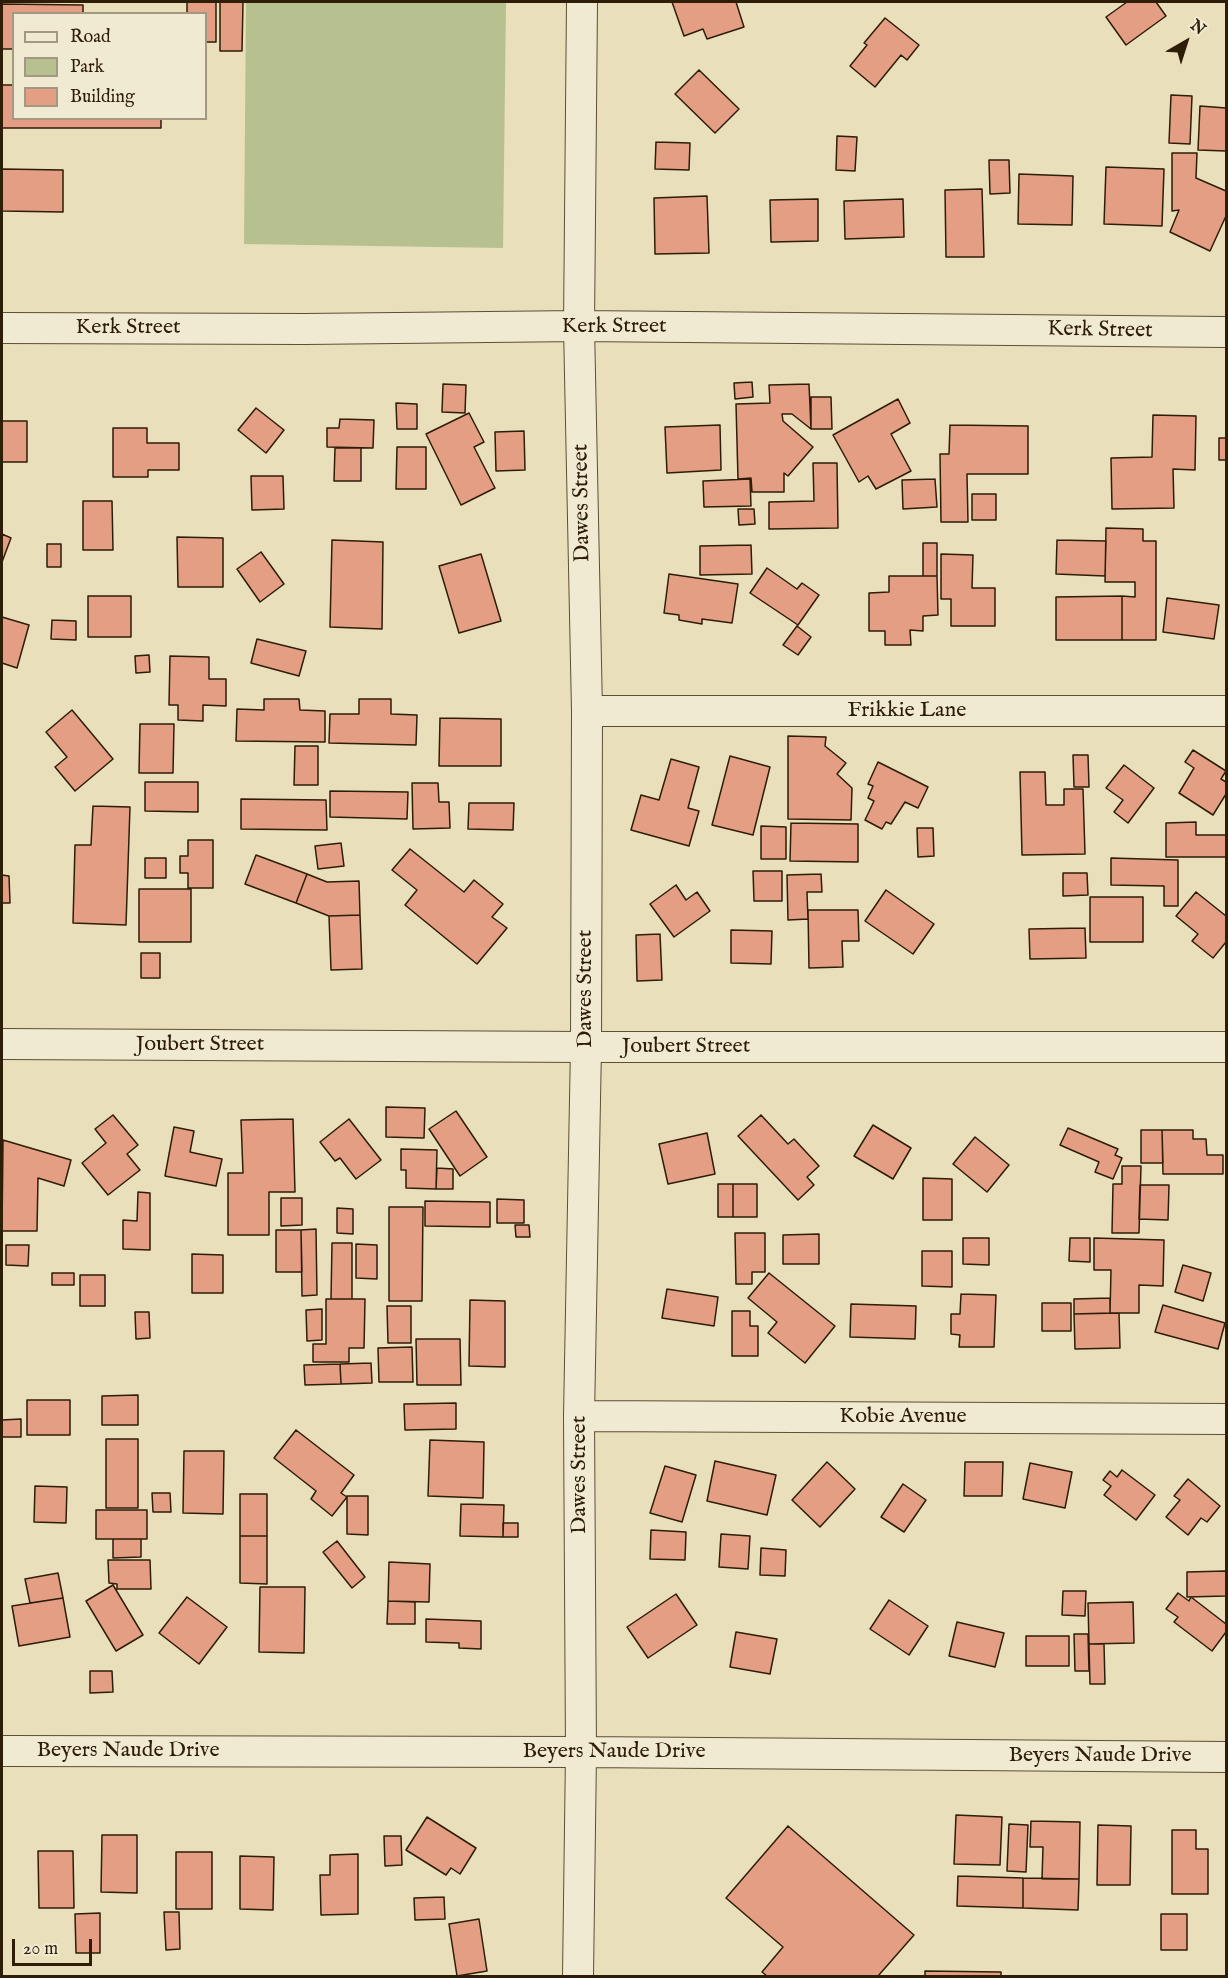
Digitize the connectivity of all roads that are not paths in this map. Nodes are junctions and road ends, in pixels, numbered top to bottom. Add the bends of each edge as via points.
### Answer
1 (582, 2) edge
2 (579, 326) junction
3 (2, 328) edge
4 (1227, 332) edge
5 (587, 711) junction
6 (1227, 711) edge
7 (2, 1044) edge
8 (586, 1047) junction
9 (1227, 1047) edge
10 (579, 1416) junction
11 (1227, 1419) edge
12 (2, 1751) edge
13 (581, 1752) junction
14 (1227, 1757) edge
15 (578, 1977) edge

1 - 2 street, Dawes Street
2 - 3 street, Kerk Street
2 - 4 street, Kerk Street
2 - 5 street, Dawes Street
5 - 6 street, Frikkie Lane
5 - 8 street, Dawes Street
7 - 8 street, Joubert Street
8 - 9 street, Joubert Street
8 - 10 street, Dawes Street
10 - 11 street, Kobie Avenue
10 - 13 street, Dawes Street
12 - 13 street, Beyers Naude Drive
13 - 14 street, Beyers Naude Drive
13 - 15 street, Dawes Street

